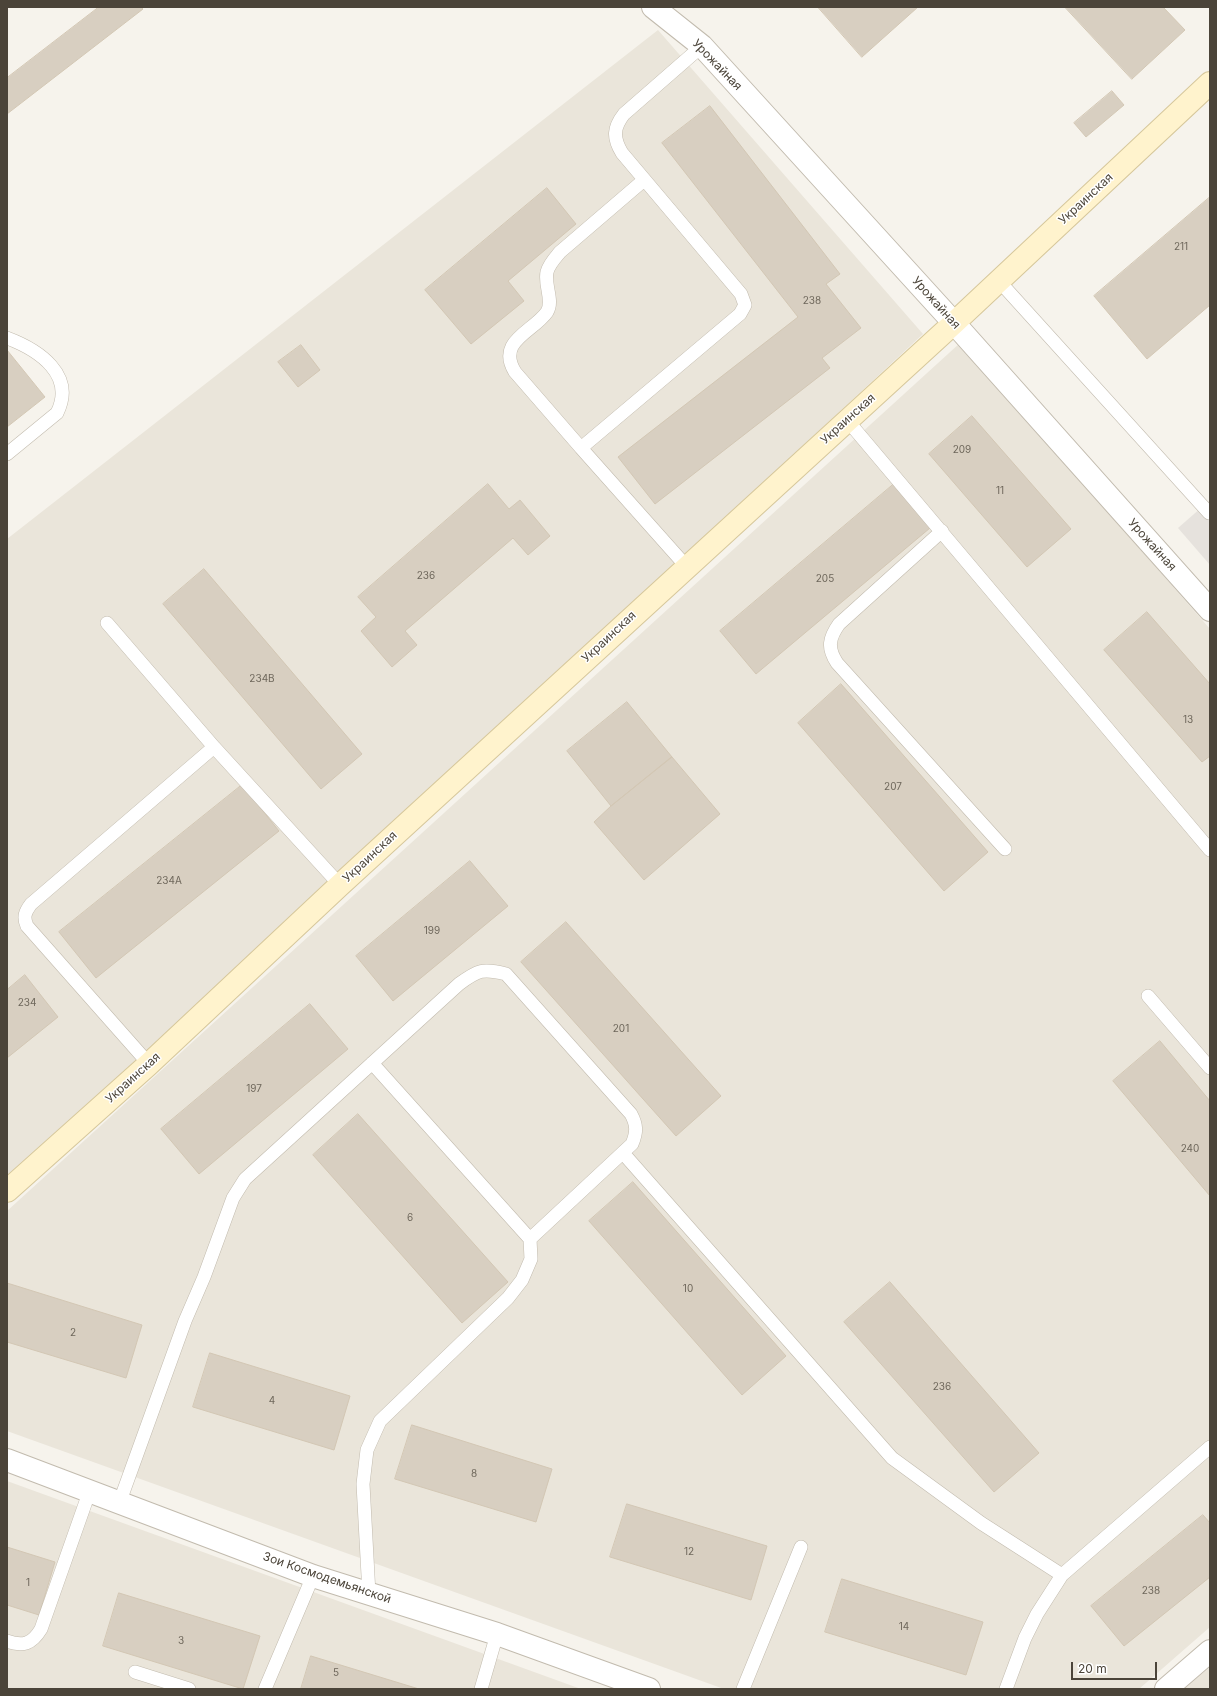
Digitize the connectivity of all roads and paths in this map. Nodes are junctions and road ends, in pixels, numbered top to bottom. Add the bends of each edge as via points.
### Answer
1 (653, 7) edge
2 (702, 46) junction
3 (1210, 83) edge
4 (644, 180) junction
5 (999, 281) junction
6 (954, 323) junction
7 (7, 338) edge
8 (847, 420) junction
9 (581, 448) junction
10 (7, 454) edge
11 (1209, 513) dead end
12 (942, 531) junction
13 (686, 566) junction
14 (1210, 610) edge
15 (107, 622) dead end
16 (214, 747) junction
17 (1005, 849) dead end
18 (1210, 850) edge
19 (340, 885) junction
20 (1148, 996) dead end
21 (372, 1063) junction
22 (148, 1064) junction
23 (1210, 1068) edge
24 (623, 1153) junction
25 (7, 1191) edge
26 (530, 1239) junction
27 (1210, 1447) edge
28 (7, 1460) edge
29 (90, 1490) junction
30 (120, 1501) junction
31 (802, 1547) dead end
32 (1062, 1575) junction
33 (313, 1576) junction
34 (369, 1594) junction
35 (497, 1634) junction
36 (7, 1641) edge
37 (1210, 1651) edge
38 (135, 1672) dead end
39 (189, 1689) edge
40 (265, 1689) edge
41 (481, 1689) edge
42 (649, 1689) edge
43 (743, 1689) edge
44 (1006, 1689) edge
45 (1166, 1689) edge

1 - 2 street, Урожайная
2 - 4 lane via 618,122 614,133 616,143
2 - 6 street, Урожайная
3 - 5 street, Украинская
4 - 9 lane via 560,252 547,274 547,311 516,340 511,351 510,361 515,372
4 - 9 lane via 741,294 746,305 740,314
5 - 6 street, Украинская
5 - 11 lane
6 - 8 street, Украинская
6 - 14 street, Урожайная
7 - 10 lane via 35,352 50,365 61,380 63,392 57,413
8 - 12 lane
8 - 13 street, Украинская
9 - 13 lane
12 - 17 lane via 839,624 832,634 831,654 836,663
12 - 18 lane
13 - 19 street, Украинская
15 - 16 lane
16 - 19 lane
16 - 22 lane via 31,904 24,920
19 - 22 street, Украинская
20 - 23 lane
21 - 24 lane via 473,974 488,970 506,974 631,1114 636,1123 636,1133 632,1144
21 - 26 lane
21 - 30 lane via 245,1179 233,1198 204,1277 184,1321
22 - 25 street, Украинская
24 - 26 lane
24 - 32 lane via 892,1458 982,1523
26 - 34 lane via 531,1259 522,1280 508,1298 380,1421 367,1450 363,1484
27 - 32 lane
28 - 29 street, Зои Космодемьянской
29 - 30 street, Зои Космодемьянской
29 - 36 lane via 41,1629 29,1644 21,1645
30 - 33 street, Зои Космодемьянской
31 - 43 lane
32 - 44 lane via 1025,1638
33 - 34 street, Зои Космодемьянской
33 - 40 lane
34 - 35 street, Зои Космодемьянской
35 - 41 lane
35 - 42 street, Зои Космодемьянской
37 - 45 street
38 - 39 lane

